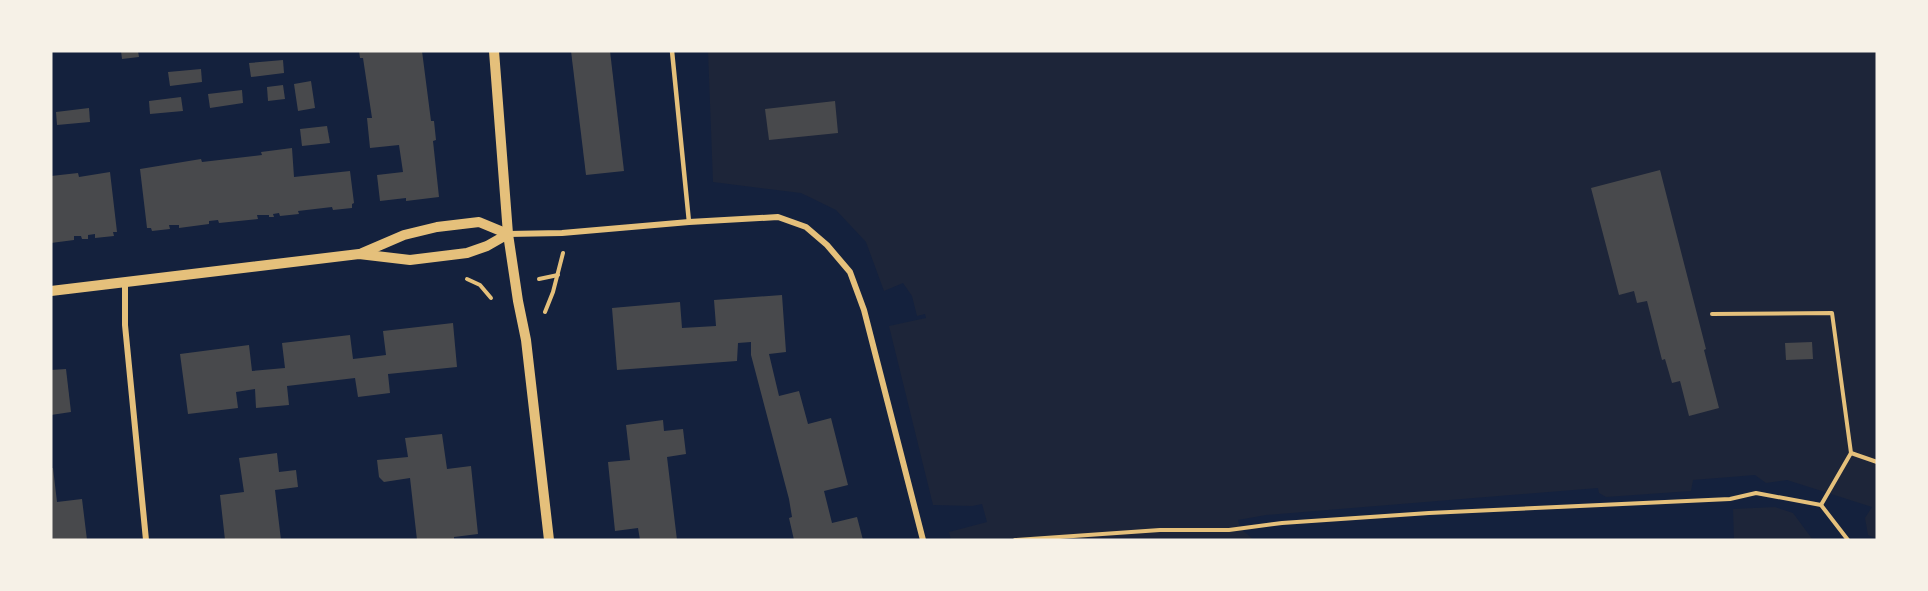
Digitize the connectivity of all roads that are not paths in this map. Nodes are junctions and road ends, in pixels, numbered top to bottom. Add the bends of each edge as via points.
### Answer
1 (494, 51) edge
2 (672, 51) edge
3 (690, 222) junction
4 (508, 234) junction
5 (358, 254) junction
6 (125, 283) junction
7 (51, 291) edge
8 (146, 540) edge
9 (549, 540) edge
10 (923, 540) edge

1 - 4 street
2 - 3 lane
3 - 4 street
3 - 10 street via 778,217 806,227 850,272 864,310
4 - 5 street via 467,254 410,260
4 - 5 street via 478,222 437,227 404,235
4 - 9 street via 526,340
5 - 6 street
6 - 7 street
6 - 8 street via 125,325

